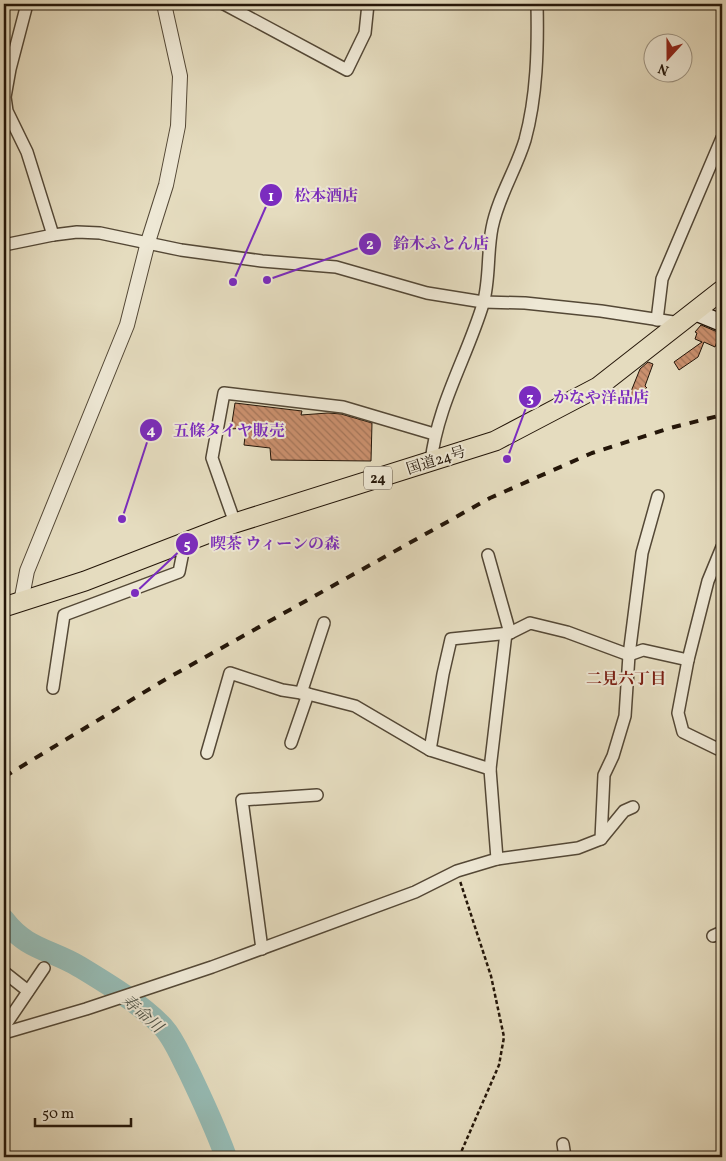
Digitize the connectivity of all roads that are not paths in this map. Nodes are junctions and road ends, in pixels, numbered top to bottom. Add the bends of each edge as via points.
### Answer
1 (27, 4) edge
2 (164, 4) edge
3 (224, 4) edge
4 (368, 4) edge
5 (537, 4) edge
6 (722, 138) edge
7 (53, 235) junction
8 (148, 242) junction
9 (4, 245) edge
10 (722, 290) edge
11 (483, 302) junction
12 (695, 312) junction
13 (657, 320) junction
14 (680, 323) junction
15 (722, 323) edge
16 (434, 434) junction
17 (431, 462) junction
18 (658, 496) dead end
19 (234, 523) junction
20 (185, 542) junction
21 (722, 547) edge
22 (488, 555) dead end
23 (12, 605) edge
24 (324, 623) dead end
25 (508, 633) junction
26 (629, 655) junction
27 (688, 660) junction
28 (53, 688) dead end
29 (304, 693) junction
30 (291, 743) dead end
31 (430, 750) junction
32 (722, 752) edge
33 (207, 753) dead end
34 (490, 769) junction
35 (318, 795) dead end
36 (633, 806) dead end
37 (601, 839) junction
38 (497, 859) junction
39 (262, 950) junction
40 (44, 968) dead end
41 (4, 972) edge
42 (28, 991) junction
43 (4, 1027) edge
44 (4, 1033) edge
45 (563, 1144) dead end
46 (565, 1157) edge

1 - 7 street via 5,96 7,111 27,152
2 - 8 street via 180,76 178,126 166,185
3 - 4 street via 347,70 365,33
5 - 11 street via 533,95 527,130 491,229
6 - 13 street via 662,280
7 - 8 street via 100,233
7 - 9 street
8 - 11 street via 262,261 336,266 427,293
8 - 23 street via 128,325
10 - 12 highway, 国道24号 / 24
11 - 13 street via 601,310
11 - 16 street
12 - 14 highway, 国道24号 / 24
12 - 15 main road
13 - 14 street
14 - 17 highway, 国道24号 / 24 via 598,387 495,441
16 - 17 street
16 - 19 street via 343,407 224,393 212,458
17 - 19 highway, 国道24号 / 24
18 - 26 street via 642,553
19 - 20 highway, 国道24号 / 24
20 - 23 highway, 国道24号 / 24
20 - 28 street via 179,572 64,614
21 - 27 street via 708,582
22 - 25 street
24 - 29 street
25 - 26 street via 530,623 567,632
25 - 31 street via 451,639
25 - 34 street
26 - 27 street via 643,650
26 - 37 street via 625,716 604,775
27 - 32 street via 678,713 683,732
29 - 30 street
29 - 31 street via 355,706
29 - 33 street via 282,690 230,673
31 - 34 street
34 - 38 street
35 - 39 street via 242,800
36 - 37 street via 624,811
37 - 38 street via 578,848
38 - 39 street via 457,871 415,892
39 - 44 street
40 - 42 street
41 - 42 street
42 - 43 street
45 - 46 street

